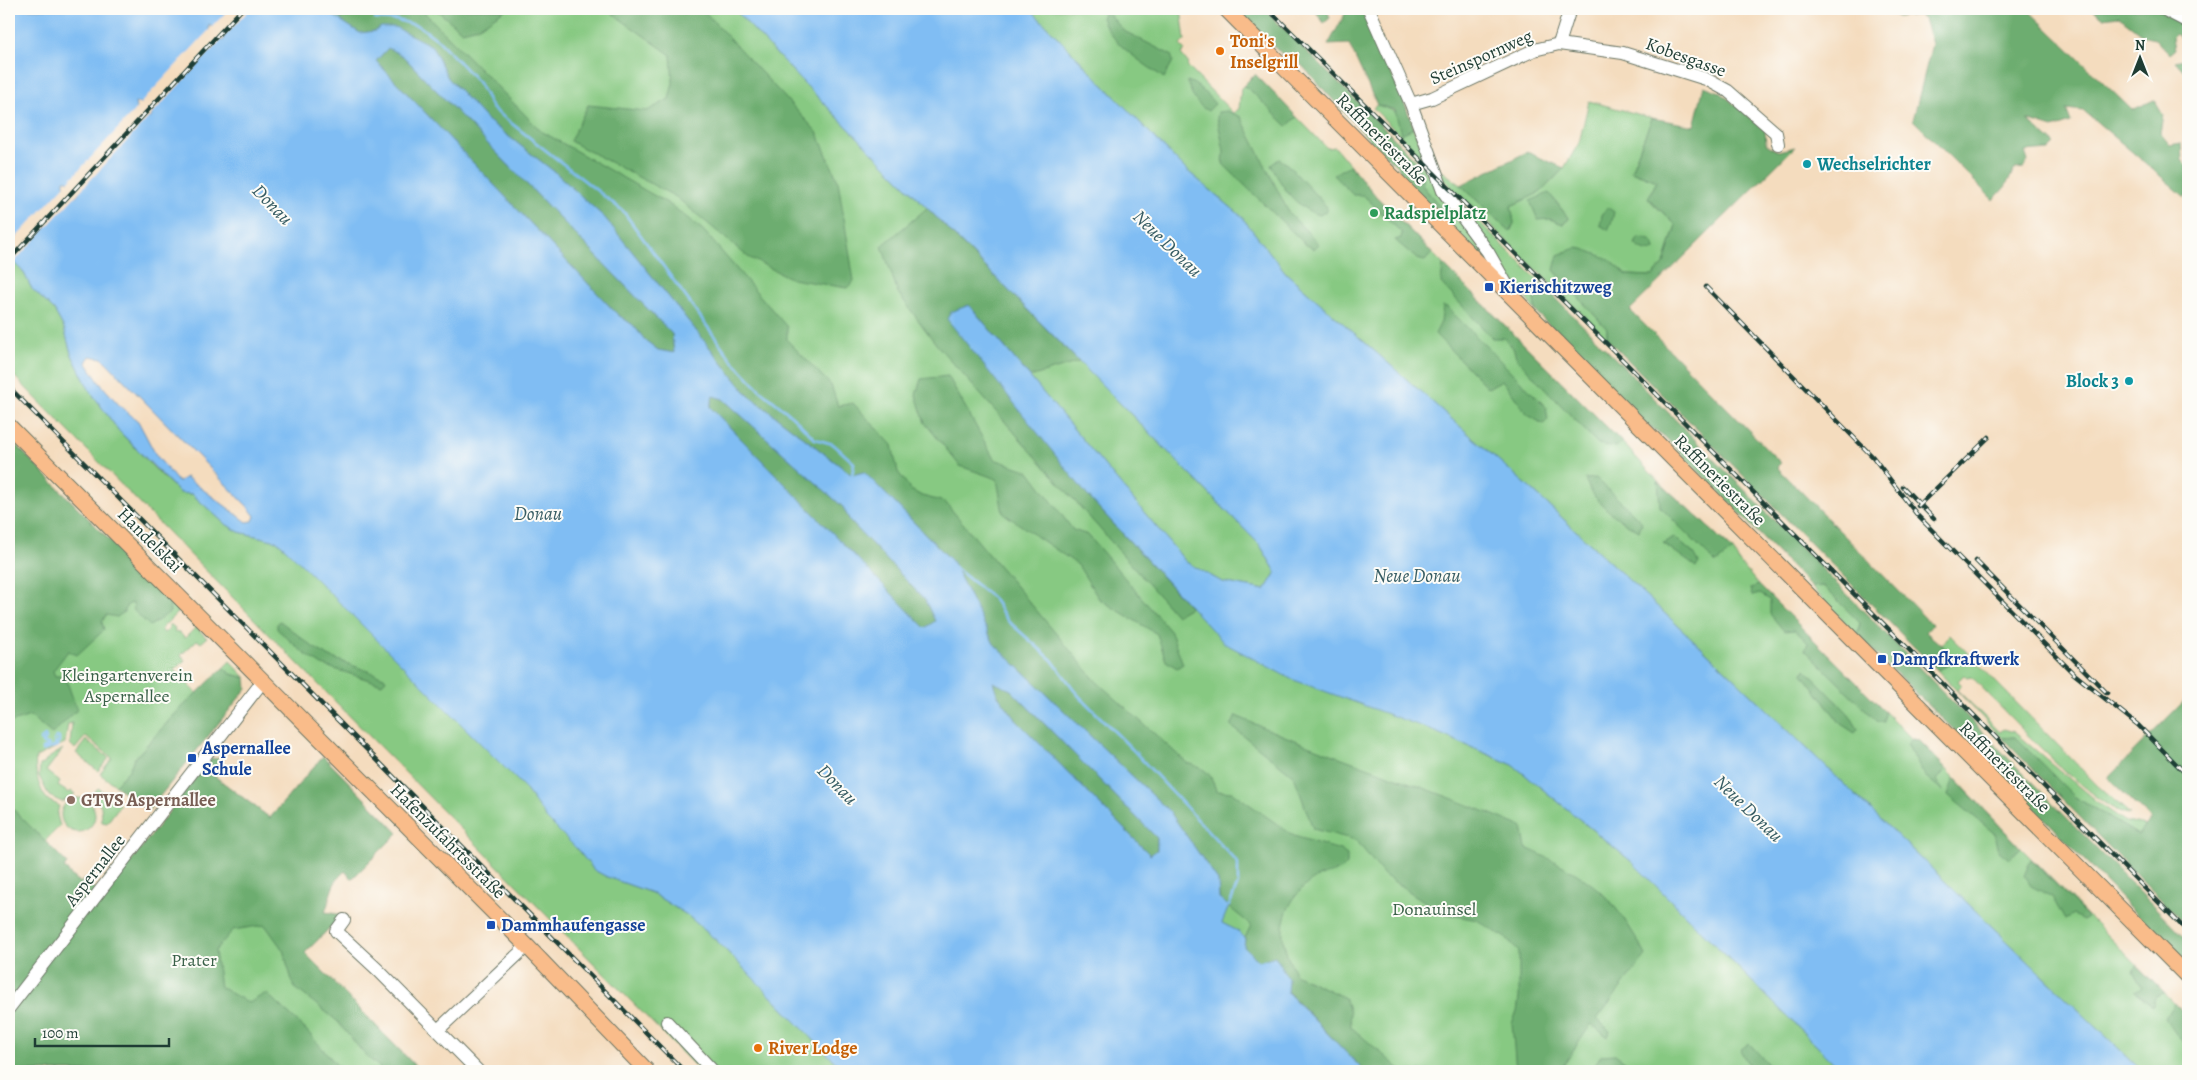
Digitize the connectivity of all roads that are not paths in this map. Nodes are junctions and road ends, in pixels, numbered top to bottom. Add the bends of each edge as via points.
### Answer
1 (1226, 9) edge
2 (1369, 9) edge
3 (1570, 9) edge
4 (2162, 9) edge
5 (2188, 22) edge
6 (1559, 44) junction
7 (1411, 104) junction
8 (1778, 144) dead end
9 (1514, 299) junction
10 (9, 426) edge
11 (263, 681) junction
12 (344, 920) dead end
13 (527, 946) junction
14 (2188, 976) edge
15 (9, 1008) edge
16 (667, 1022) dead end
17 (438, 1030) junction
18 (478, 1071) edge
19 (646, 1071) edge
20 (713, 1071) edge

1 - 9 main road, Raffineriestraße
2 - 7 street
3 - 6 street, Steinspornweg
4 - 5 street
6 - 7 street, Steinspornweg via 1534,50 1432,98
6 - 8 street, Kobesgasse via 1622,53 1706,79 1728,91 1776,133
7 - 9 street via 1443,191 1488,252
9 - 14 main road, Raffineriestraße
10 - 11 main road, Handelskai
11 - 13 main road, Hafenzufahrtsstraße
11 - 15 street, Aspernallee
12 - 17 street via 336,931
13 - 17 street
13 - 19 main road, Hafenzufahrtsstraße
16 - 20 street
17 - 18 street

